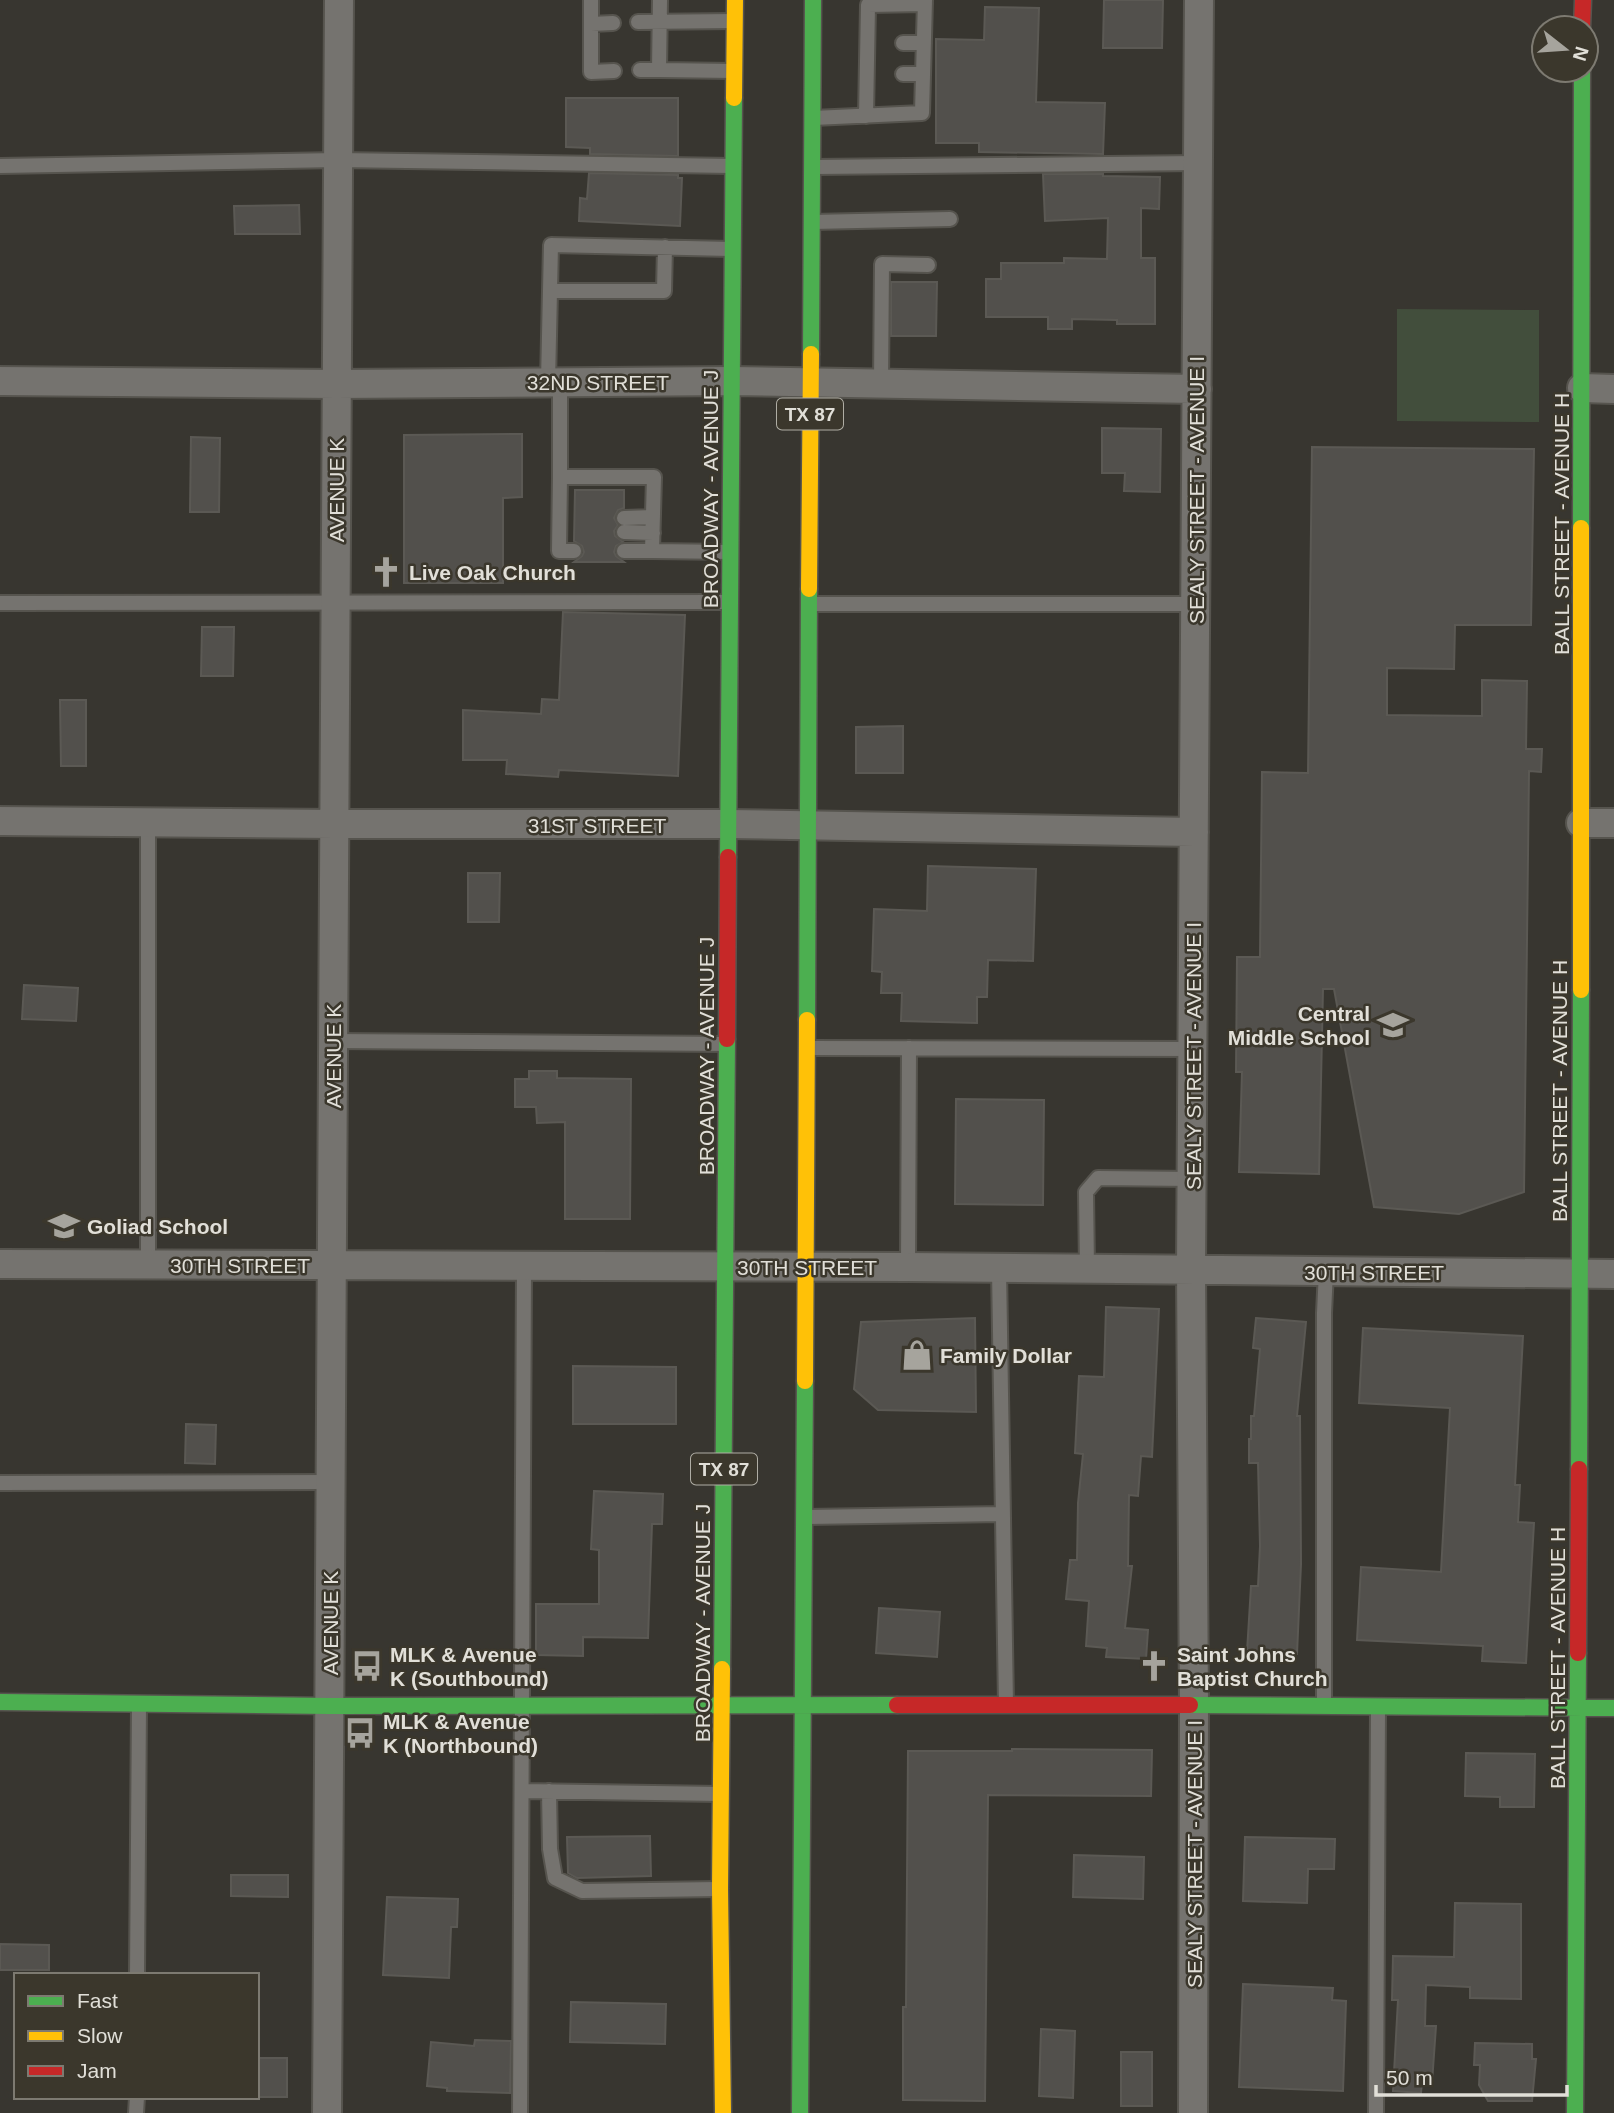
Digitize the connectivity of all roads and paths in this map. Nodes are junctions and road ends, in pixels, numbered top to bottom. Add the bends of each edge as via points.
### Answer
1 (339, 0) edge
2 (591, 0) edge
3 (660, 0) edge
4 (734, 0) edge
5 (813, 0) edge
6 (1199, 0) edge
7 (925, 2) edge
8 (660, 21) junction
9 (734, 21) junction
10 (638, 22) dead end
11 (613, 23) dead end
12 (591, 24) junction
13 (904, 43) dead end
14 (924, 43) junction
15 (640, 70) dead end
16 (659, 70) junction
17 (614, 71) dead end
18 (734, 71) junction
19 (903, 74) dead end
20 (923, 74) junction
21 (1582, 84) edge
22 (866, 116) junction
23 (812, 118) junction
24 (338, 160) junction
25 (1198, 163) junction
26 (0, 166) edge
27 (733, 166) junction
28 (811, 167) junction
29 (950, 219) dead end
30 (811, 222) junction
31 (665, 247) junction
32 (733, 249) junction
33 (928, 265) dead end
34 (550, 291) junction
35 (0, 381) edge
36 (732, 381) junction
37 (554, 382) junction
38 (810, 383) junction
39 (336, 384) junction
40 (881, 384) junction
41 (1582, 388) junction
42 (1196, 389) junction
43 (1614, 389) edge
44 (560, 477) junction
45 (559, 517) junction
46 (575, 517) dead end
47 (653, 517) junction
48 (574, 532) dead end
49 (559, 533) junction
50 (653, 533) junction
51 (574, 551) dead end
52 (624, 551) dead end
53 (652, 551) junction
54 (731, 552) junction
55 (730, 602) junction
56 (0, 603) edge
57 (335, 604) junction
58 (808, 604) junction
59 (1195, 604) junction
60 (0, 821) edge
61 (148, 822) junction
62 (1581, 823) junction
63 (1614, 823) edge
64 (334, 824) junction
65 (729, 824) junction
66 (807, 827) junction
67 (1194, 832) junction
68 (333, 1041) junction
69 (727, 1044) junction
70 (806, 1048) junction
71 (909, 1048) junction
72 (1193, 1049) junction
73 (1192, 1179) junction
74 (0, 1264) edge
75 (148, 1265) junction
76 (332, 1266) junction
77 (524, 1266) junction
78 (726, 1267) junction
79 (805, 1267) junction
80 (908, 1267) junction
81 (999, 1269) junction
82 (1087, 1269) junction
83 (1191, 1270) junction
84 (1326, 1272) junction
85 (1580, 1274) junction
86 (1614, 1274) edge
87 (331, 1482) junction
88 (0, 1483) edge
89 (1003, 1514) junction
90 (804, 1517) junction
91 (0, 1702) edge
92 (139, 1703) junction
93 (522, 1705) junction
94 (1324, 1705) junction
95 (330, 1706) junction
96 (1006, 1706) junction
97 (1194, 1706) junction
98 (1378, 1706) junction
99 (722, 1707) junction
100 (804, 1707) junction
101 (1578, 1708) junction
102 (1614, 1708) edge
103 (522, 1791) junction
104 (549, 1791) junction
105 (721, 1794) junction
106 (720, 1889) junction
107 (137, 1973) edge
108 (327, 2113) edge
109 (520, 2113) edge
110 (723, 2113) edge
111 (800, 2113) edge
112 (1193, 2113) edge
113 (1376, 2113) edge
114 (1575, 2113) edge

1 - 24 street, AVENUE K
2 - 12 lane
3 - 8 lane
4 - 9 main road, BROADWAY - AVENUE J / TX 87
5 - 23 main road, TX 87
6 - 25 street, SEALY STREET - AVENUE I
7 - 14 lane
7 - 22 lane via 868,5 871,43
8 - 9 lane
8 - 10 lane
8 - 16 lane
9 - 18 main road, BROADWAY - AVENUE J / TX 87
11 - 12 lane
12 - 17 lane via 591,72
13 - 14 lane
14 - 20 lane
15 - 16 lane
16 - 18 lane
18 - 27 main road, BROADWAY - AVENUE J / TX 87
19 - 20 lane
20 - 22 lane via 922,113
21 - 41 main road, BALL STREET - AVENUE H
22 - 23 lane
23 - 28 main road, TX 87
24 - 26 lane
24 - 27 lane
24 - 39 street, AVENUE K
25 - 28 lane
25 - 42 street, SEALY STREET - AVENUE I
27 - 32 main road, BROADWAY - AVENUE J / TX 87
28 - 30 main road, TX 87
29 - 30 lane
30 - 38 main road, TX 87
31 - 32 lane
31 - 34 lane via 664,291
31 - 34 lane via 551,245
32 - 36 main road, BROADWAY - AVENUE J / TX 87
33 - 40 lane via 882,264
34 - 37 lane
35 - 39 street, 32ND STREET
36 - 37 street, 32ND STREET
36 - 38 street, 32ND STREET
36 - 54 main road, BROADWAY - AVENUE J / TX 87
37 - 39 street, 32ND STREET
37 - 44 lane
38 - 40 street, 32ND STREET
38 - 58 main road, TX 87
39 - 57 street, AVENUE K
40 - 42 street, 32ND STREET
41 - 43 street
41 - 62 main road, BALL STREET - AVENUE H
42 - 59 street, SEALY STREET - AVENUE I
44 - 45 lane
44 - 47 lane via 654,477
45 - 46 lane
45 - 49 lane
47 - 50 lane
47 - 50 lane via 624,525
48 - 49 lane
49 - 51 lane via 559,551
50 - 53 lane
52 - 53 lane
53 - 54 lane
54 - 55 main road, BROADWAY - AVENUE J / TX 87
55 - 57 lane
55 - 65 main road, BROADWAY - AVENUE J / TX 87
56 - 57 lane
57 - 64 street, AVENUE K
58 - 59 lane
58 - 66 main road, TX 87
59 - 67 street, SEALY STREET - AVENUE I
60 - 61 street, 31ST STREET
61 - 64 street, 31ST STREET
61 - 75 lane
62 - 63 street
62 - 85 main road, BALL STREET - AVENUE H
64 - 65 street, 31ST STREET
64 - 68 street, AVENUE K
65 - 66 street, 31ST STREET
65 - 69 main road, BROADWAY - AVENUE J / TX 87
66 - 67 street, 31ST STREET
66 - 70 main road, TX 87
67 - 72 street, SEALY STREET - AVENUE I
68 - 69 lane
68 - 76 street, AVENUE K
69 - 78 main road, BROADWAY - AVENUE J / TX 87
70 - 71 lane
70 - 79 main road, TX 87
71 - 72 lane
71 - 80 lane
72 - 73 street, SEALY STREET - AVENUE I
73 - 82 lane via 1098,1178 1086,1192
73 - 83 street, SEALY STREET - AVENUE I
74 - 75 street, 30TH STREET
75 - 76 street, 30TH STREET
76 - 77 street, 30TH STREET
76 - 87 street, AVENUE K
77 - 78 street, 30TH STREET
77 - 93 lane
78 - 79 street, 30TH STREET
78 - 99 main road, BROADWAY - AVENUE J / TX 87
79 - 80 street, 30TH STREET
79 - 90 main road, TX 87
80 - 81 street, 30TH STREET
81 - 82 street, 30TH STREET
81 - 89 lane
82 - 83 street, 30TH STREET
83 - 84 street, 30TH STREET
83 - 97 street, SEALY STREET - AVENUE I
84 - 85 street, 30TH STREET
84 - 94 lane
85 - 86 street, 30TH STREET
85 - 101 main road, BALL STREET - AVENUE H
87 - 88 lane
87 - 95 street, AVENUE K
89 - 90 lane
89 - 96 lane
90 - 100 main road, TX 87
91 - 92 main road
92 - 95 main road
92 - 107 lane
93 - 95 main road
93 - 99 main road
93 - 103 lane
94 - 97 main road
94 - 98 main road
95 - 108 street, AVENUE K
96 - 97 main road
96 - 100 main road
97 - 112 street, SEALY STREET - AVENUE I
98 - 101 main road
98 - 113 lane
99 - 100 main road
99 - 105 main road, BROADWAY - AVENUE J / TX 87
100 - 111 main road, TX 87
101 - 102 main road
101 - 114 main road, BALL STREET - AVENUE H
103 - 104 lane
103 - 109 lane
104 - 105 lane
104 - 106 lane via 555,1878 567,1885 582,1891
105 - 106 main road, BROADWAY - AVENUE J / TX 87
106 - 110 main road, BROADWAY - AVENUE J / TX 87

